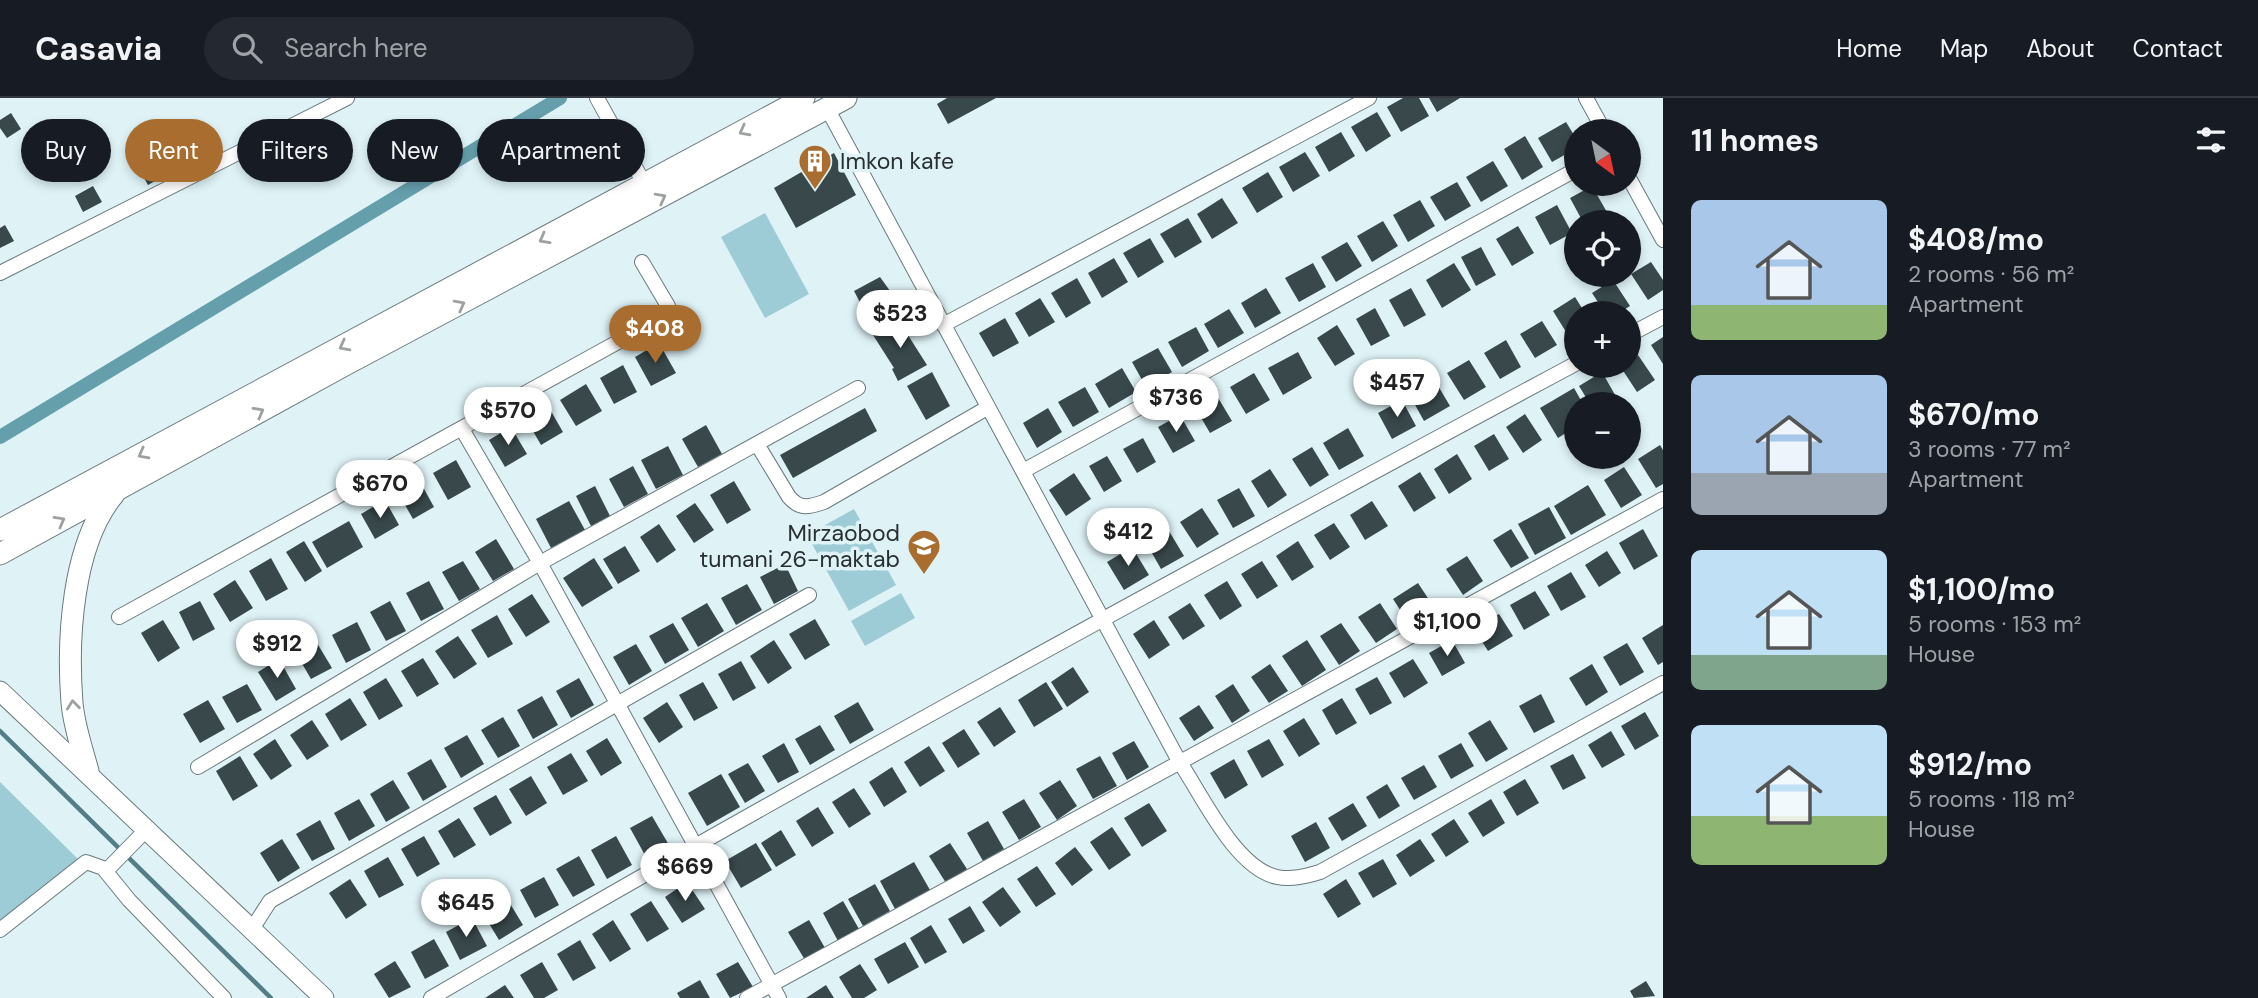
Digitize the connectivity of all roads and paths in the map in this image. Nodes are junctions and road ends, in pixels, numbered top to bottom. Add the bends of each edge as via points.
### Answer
1 (347, 98) edge
2 (597, 98) edge
3 (804, 98) edge
4 (846, 98) edge
5 (1368, 98) edge
6 (1586, 98) edge
7 (827, 108) junction
8 (1597, 119) edge
9 (1564, 176) edge
10 (645, 185) junction
11 (1639, 196) edge
12 (1663, 240) edge
13 (642, 262) dead end
14 (516, 265) junction
15 (0, 273) edge
16 (1663, 317) edge
17 (943, 325) junction
18 (1641, 329) edge
19 (1564, 370) edge
20 (858, 388) dead end
21 (987, 408) junction
22 (462, 429) junction
23 (757, 444) junction
24 (1023, 471) junction
25 (119, 489) junction
26 (1663, 499) edge
27 (0, 530) edge
28 (0, 554) edge
29 (540, 564) junction
30 (809, 595) dead end
31 (119, 617) dead end
32 (1101, 618) junction
33 (1663, 683) edge
34 (0, 691) edge
35 (617, 704) junction
36 (1180, 761) junction
37 (198, 767) dead end
38 (88, 771) junction
39 (148, 828) junction
40 (694, 845) junction
41 (106, 871) junction
42 (253, 929) junction
43 (0, 930) edge
44 (771, 984) junction
45 (224, 998) edge
46 (324, 998) edge
47 (431, 998) edge
48 (747, 998) edge
49 (779, 998) edge

1 - 15 street
2 - 10 street
3 -> 10 main road
4 - 7 main road
5 - 17 street
6 - 8 street
14 -> 7 main road
7 - 17 street
9 - 24 street
10 -> 14 main road
11 - 12 street
13 - 22 street via 668,306 665,316
25 -> 14 main road
14 -> 27 main road
16 - 18 street
17 - 21 street
19 - 32 street
20 - 23 street
21 - 23 street via 806,508 795,505
21 - 24 street
22 - 29 street
22 - 31 street
23 - 29 street
24 - 32 street
28 -> 25 main road
38 -> 25 main road via 72,704 74,622 86,539
26 - 36 street
29 - 35 street
29 - 37 street
30 - 35 street
32 - 36 street
32 - 40 street
33 - 36 street via 1320,872 1296,878 1258,870 1237,850
34 - 38 main road
35 - 40 street
35 - 42 street via 270,901
36 - 44 street
38 - 39 main road
39 - 41 street
39 - 42 main road
40 - 44 street
40 - 47 street
41 - 43 street via 86,862
41 - 45 street
42 - 46 main road
44 - 48 street
44 - 49 street

